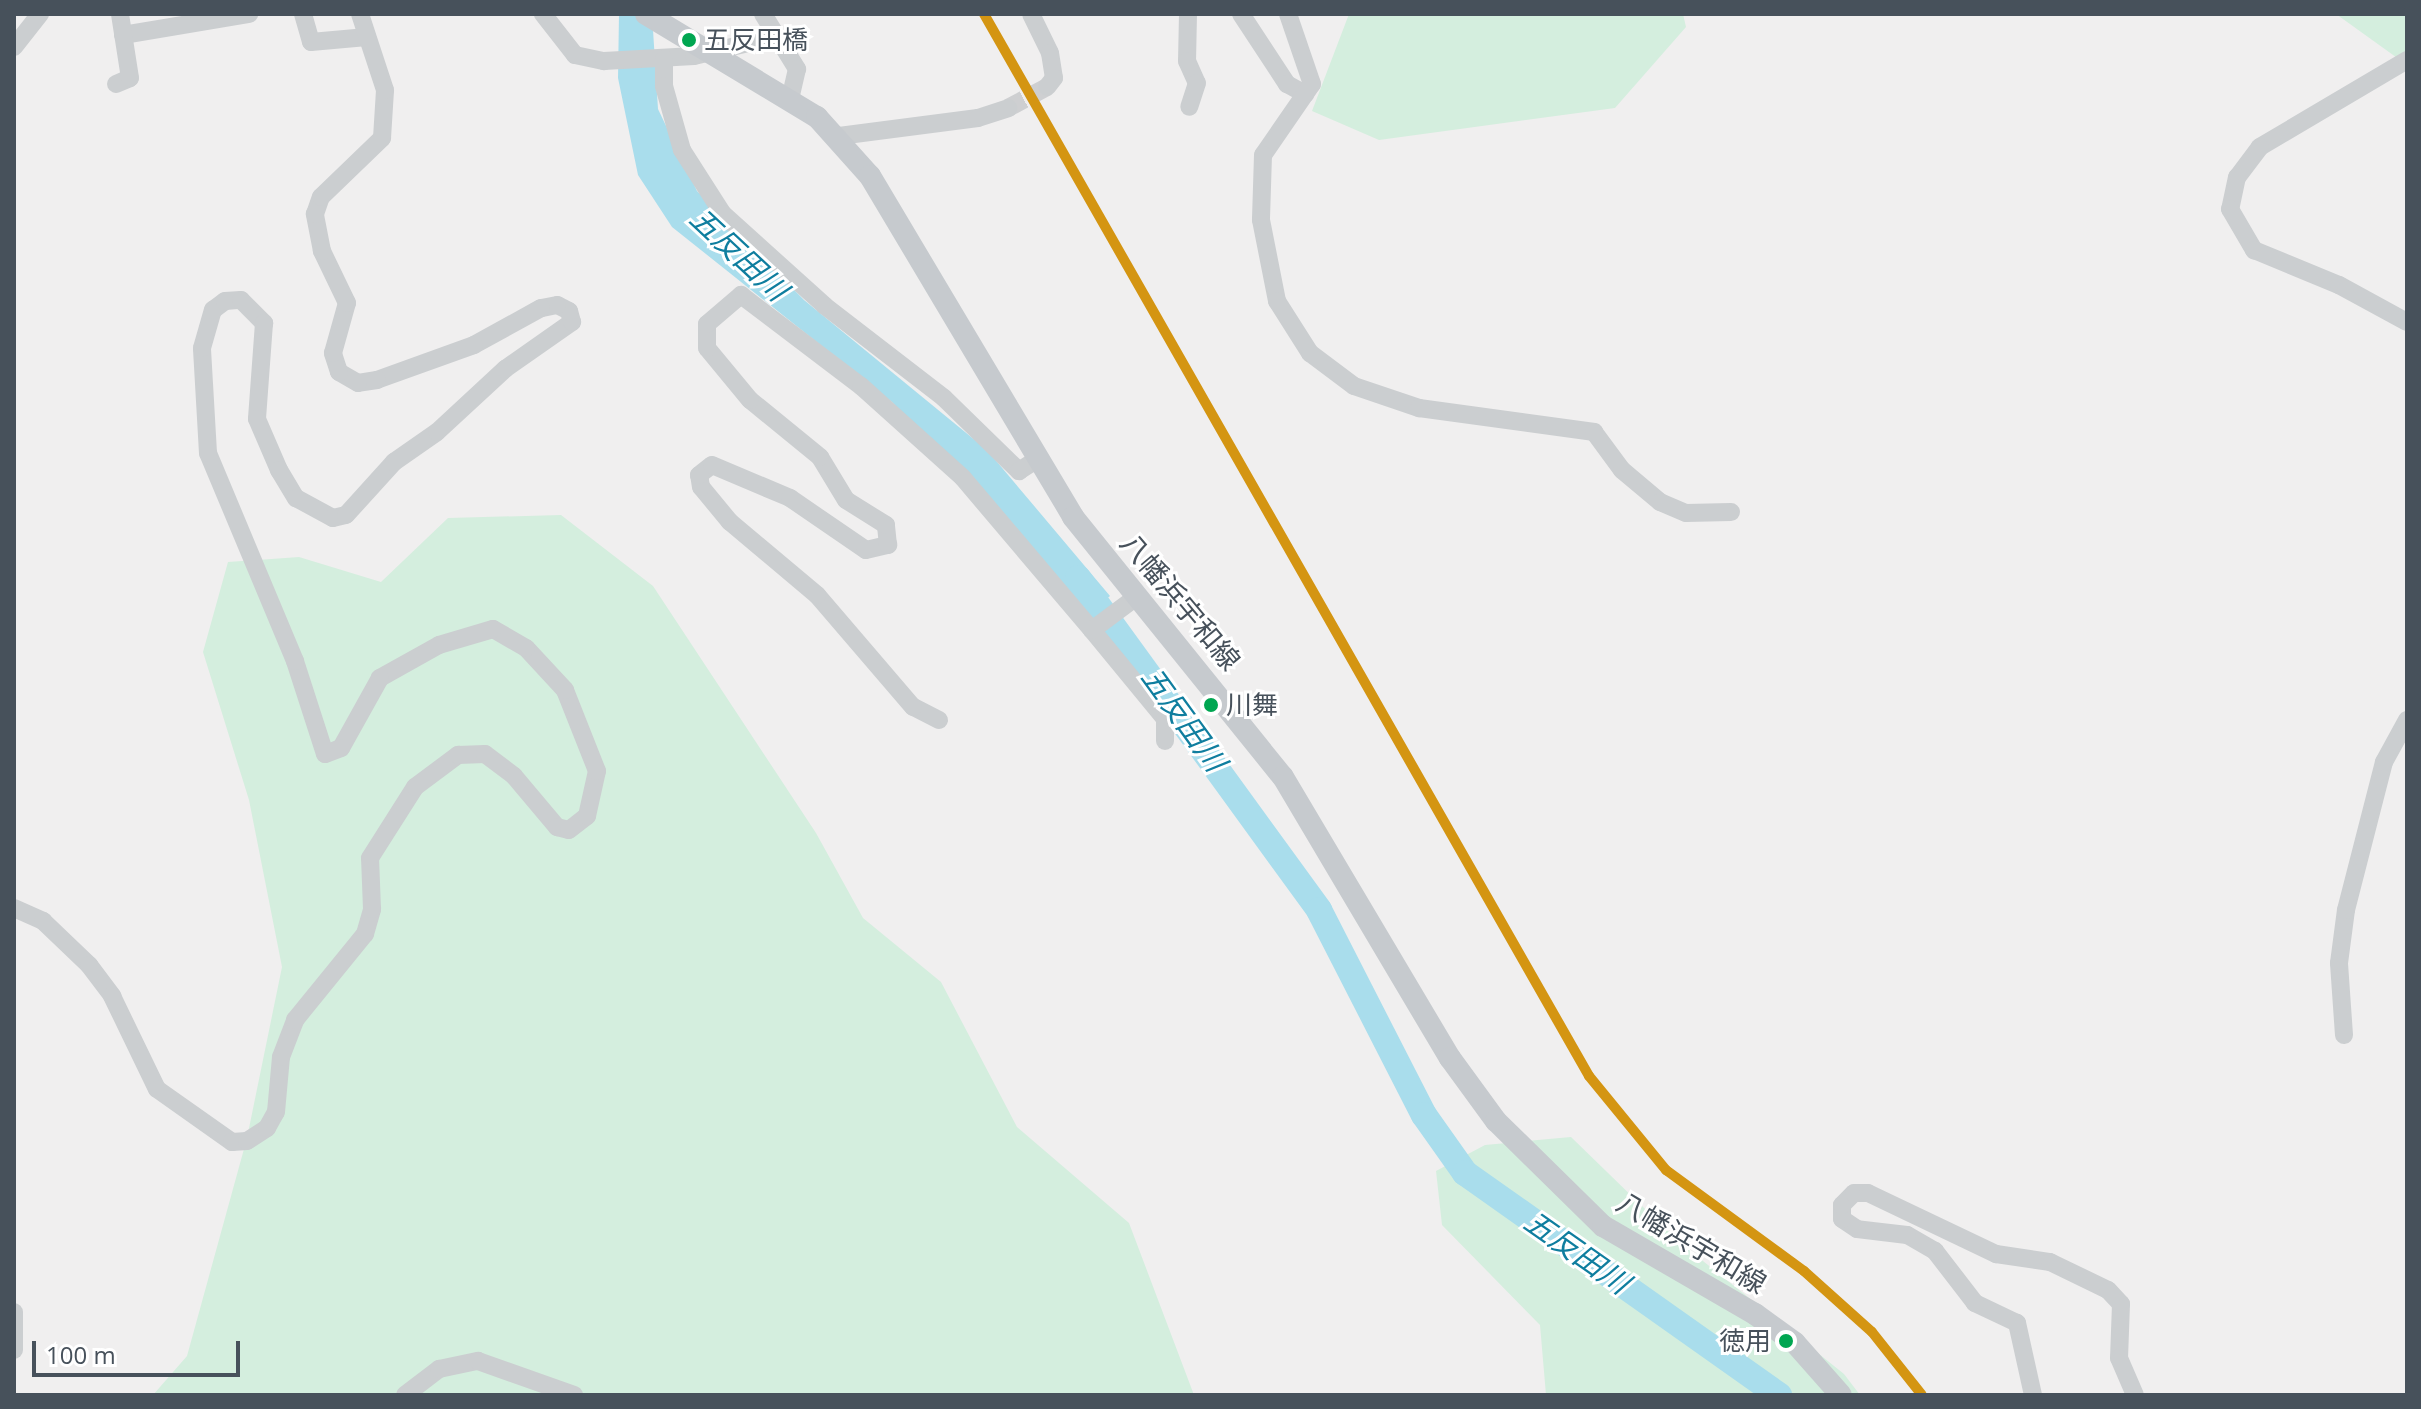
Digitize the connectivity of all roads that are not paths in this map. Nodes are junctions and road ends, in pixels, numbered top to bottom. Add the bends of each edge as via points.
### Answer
1 (40, 14) edge
2 (120, 14) edge
3 (243, 14) edge
4 (249, 14) edge
5 (303, 14) edge
6 (360, 14) edge
7 (543, 14) edge
8 (763, 14) edge
9 (1031, 14) edge
10 (1188, 14) edge
11 (1241, 14) edge
12 (1288, 14) edge
13 (653, 18) edge
14 (181, 20) edge
15 (123, 35) junction
16 (777, 36) junction
17 (367, 37) junction
18 (14, 47) edge
19 (711, 52) junction
20 (661, 58) junction
21 (2407, 60) edge
22 (116, 84) dead end
23 (1047, 87) dead end
24 (1305, 94) junction
25 (790, 99) junction
26 (1189, 107) dead end
27 (1008, 108) tunnel mouth
28 (839, 136) junction
29 (2407, 322) edge
30 (1036, 460) junction
31 (1731, 512) dead end
32 (1130, 602) junction
33 (1094, 628) junction
34 (939, 720) dead end
35 (2407, 720) edge
36 (1165, 741) dead end
37 (14, 908) edge
38 (2344, 1035) dead end
39 (14, 1312) edge
40 (14, 1350) edge
41 (405, 1395) edge
42 (574, 1395) edge
43 (1841, 1395) edge
44 (2033, 1395) edge
45 (2135, 1395) edge

1 - 18 street
2 - 15 street
3 - 4 street
3 - 14 street
5 - 17 street via 311,42
6 - 17 street
7 - 20 street via 575,55
8 - 16 street
9 - 23 street via 1050,53 1054,78
10 - 26 street via 1187,61 1197,83
11 - 24 street via 1287,84
12 - 24 street via 1310,66 1312,84
13 - 19 main road, 八幡浜宇和線
14 - 15 street
15 - 22 street via 130,78
16 - 19 street
16 - 25 street via 797,69
17 - 37 street via 385,90 382,138 321,197 315,214 322,251 347,303 333,353 339,372 358,383 377,380 474,345 541,308 557,305 569,311 572,322 505,369 437,432 394,462 346,515 333,518 296,498 279,470 257,419 264,323 241,300 225,301 213,310 202,348 208,453 295,661 325,754 341,748 380,678 439,645 493,629 526,648 565,690 597,771 587,816 569,830 557,827 514,776 485,754 458,755 415,787 370,858 372,909 365,934 295,1020 281,1057 276,1112 247,1141 232,1142 157,1089 112,996 89,965 43,921
19 - 20 street
19 - 25 main road, 八幡浜宇和線
20 - 30 street via 682,150 723,214 825,306 944,398 1019,471
21 - 29 street via 2260,147 2237,177 2230,209 2254,250 2339,285
24 - 31 street via 1263,155 1261,220 1277,301 1310,353 1354,386 1419,408 1594,432 1622,470 1660,502 1686,513
25 - 28 main road, 八幡浜宇和線
27 - 28 street via 978,118
28 - 30 main road, 八幡浜宇和線 via 870,176
30 - 32 main road, 八幡浜宇和線
32 - 33 street
32 - 43 main road, 八幡浜宇和線 via 1283,777 1450,1058 1496,1121 1603,1226 1755,1314 1795,1343
33 - 34 street via 963,478 861,386 741,295 707,324 707,348 750,400 820,457 846,500 886,525 890,536 879,551 866,550 790,498 712,465 699,475 701,487 730,522 817,595 913,707
33 - 36 street via 1165,719
35 - 38 street via 2384,762 2346,910 2339,963
39 - 40 street
41 - 42 street via 439,1369 478,1361
44 - 45 street via 2017,1323 1975,1303 1935,1251 1907,1235 1857,1229 1842,1219 1842,1205 1854,1193 1868,1193 1996,1254 2050,1262 2108,1290 2121,1304 2119,1358

